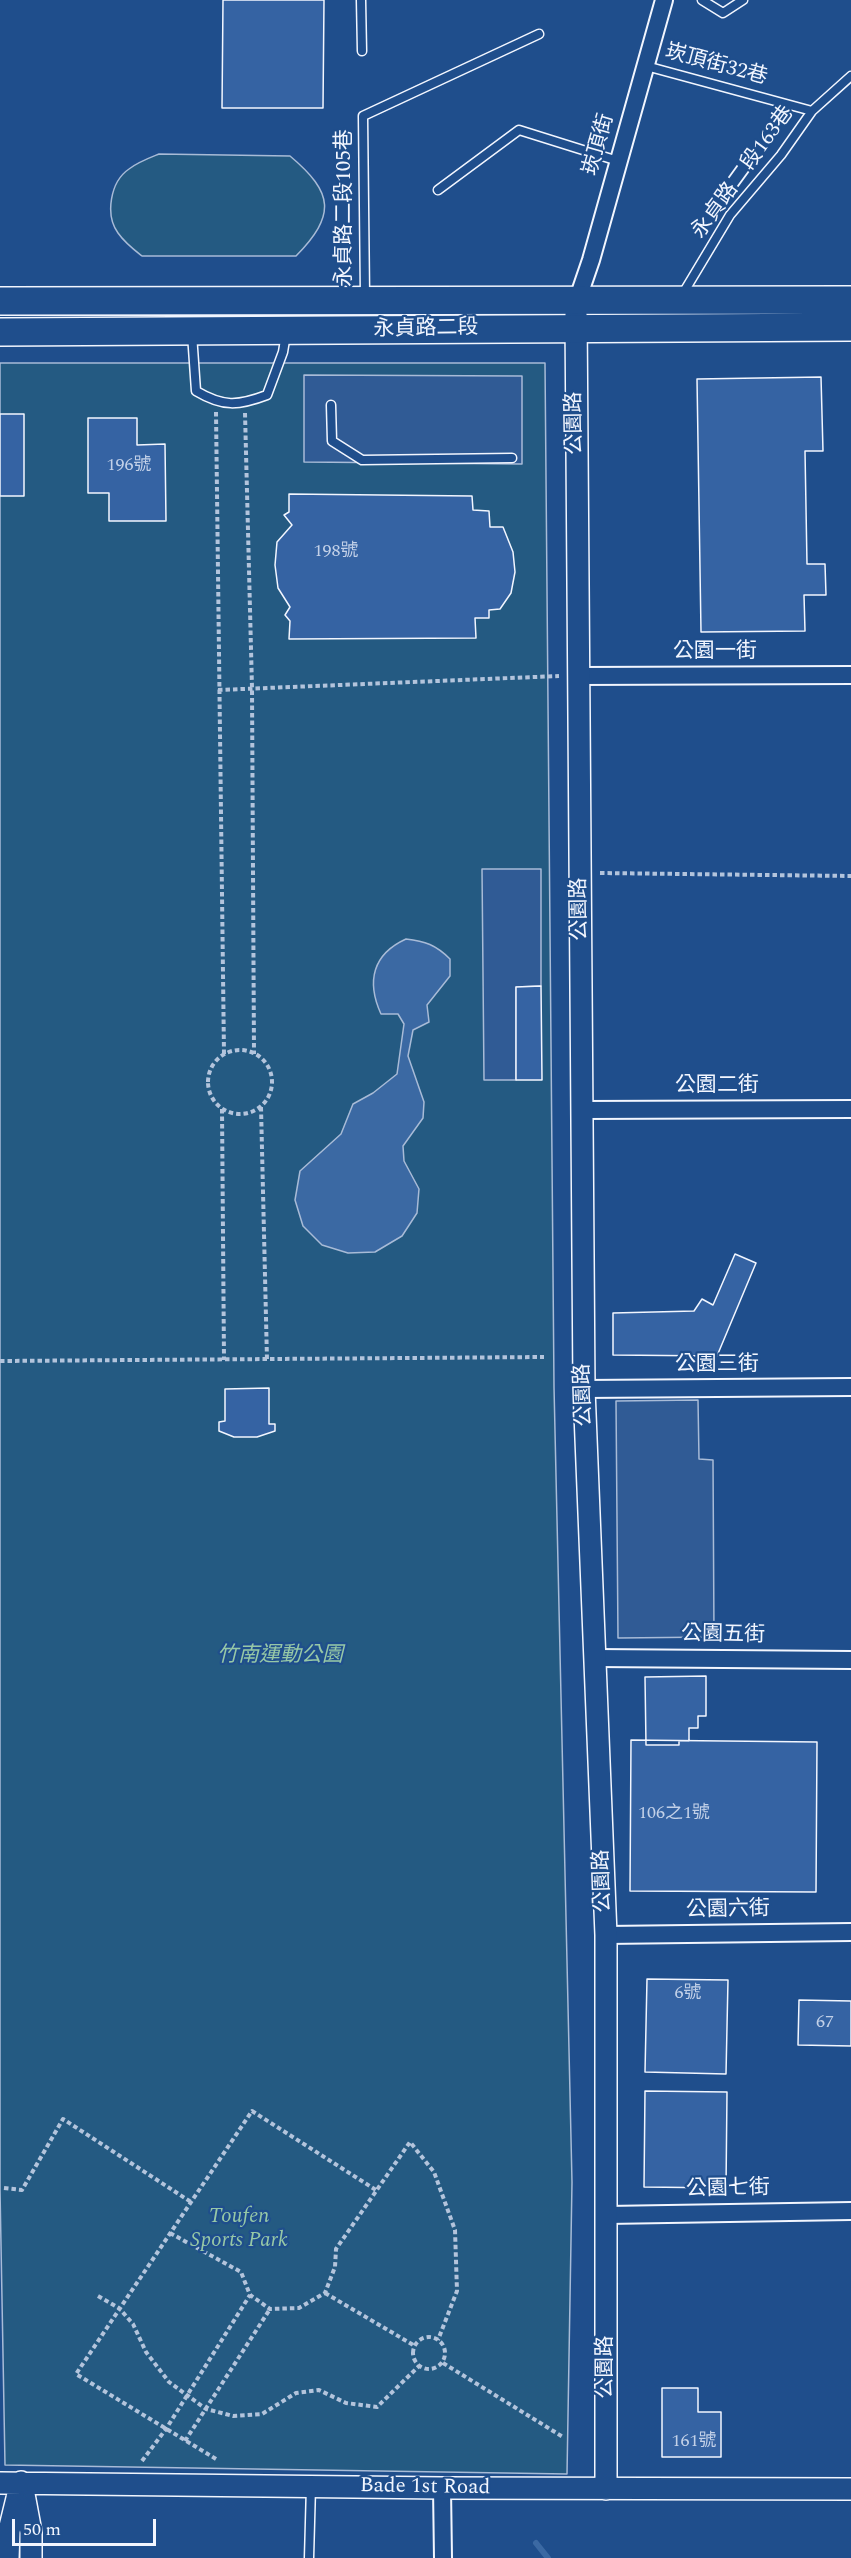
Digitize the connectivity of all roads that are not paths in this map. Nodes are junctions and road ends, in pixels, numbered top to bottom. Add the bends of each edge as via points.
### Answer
1 (361, 0) edge
2 (664, 0) edge
3 (702, 0) edge
4 (743, 0) edge
5 (539, 34) dead end
6 (362, 51) dead end
7 (646, 66) junction
8 (851, 76) edge
9 (812, 111) junction
10 (618, 161) junction
11 (438, 190) dead end
12 (679, 300) junction
13 (851, 300) edge
14 (0, 301) edge
15 (365, 301) junction
16 (577, 301) junction
17 (851, 327) edge
18 (192, 330) junction
19 (575, 330) junction
20 (0, 332) edge
21 (287, 332) junction
22 (331, 405) dead end
23 (512, 458) dead end
24 (851, 675) edge
25 (579, 676) junction
26 (851, 1108) edge
27 (583, 1110) junction
28 (851, 1387) edge
29 (584, 1389) junction
30 (596, 1658) junction
31 (851, 1660) edge
32 (851, 1932) edge
33 (606, 1935) junction
34 (851, 2211) edge
35 (607, 2215) junction
36 (21, 2482) junction
37 (0, 2483) edge
38 (311, 2486) junction
39 (442, 2488) junction
40 (606, 2489) junction
41 (851, 2489) edge
42 (8, 2558) edge
43 (31, 2558) edge
44 (309, 2558) edge
45 (443, 2558) edge

1 - 6 lane
2 - 7 street, 崁頂街
3 - 4 lane via 723,13
5 - 15 lane, 永貞路二段105巷 via 363,116
7 - 9 lane, 崁頂街32巷
7 - 10 street, 崁頂街
8 - 9 lane, 永貞路二段163巷
9 - 12 lane, 永貞路二段163巷 via 730,215
10 - 11 lane via 519,130
10 - 16 street, 崁頂街
12 - 13 main road, 永貞路二段
12 - 16 main road, 永貞路二段
14 - 15 main road, 永貞路二段
15 - 16 main road, 永貞路二段
16 - 19 street, 公園路
17 - 19 main road, 永貞路二段
18 - 20 main road, 永貞路二段
18 - 21 main road, 永貞路二段
18 - 21 lane via 196,391 216,403 245,403 267,395 284,352
19 - 21 main road, 永貞路二段
19 - 25 street, 公園路
22 - 23 lane via 332,441 362,460
24 - 25 street, 公園一街
25 - 27 street, 公園路
26 - 27 street, 公園二街
27 - 29 street, 公園路
28 - 29 street, 公園三街
29 - 30 street, 公園路
30 - 31 street, 公園五街
30 - 33 street, 公園路
32 - 33 street, 公園六街
33 - 35 street, 公園路
34 - 35 street, 公園七街
35 - 40 street, 公園路
36 - 37 street, Bade 1st Road
36 - 38 street, Bade 1st Road
36 - 42 street via 9,2531
36 - 43 street via 31,2532
38 - 39 street, Bade 1st Road
38 - 44 lane
39 - 40 street, Bade 1st Road
39 - 45 street
40 - 41 street, Bade 1st Road

